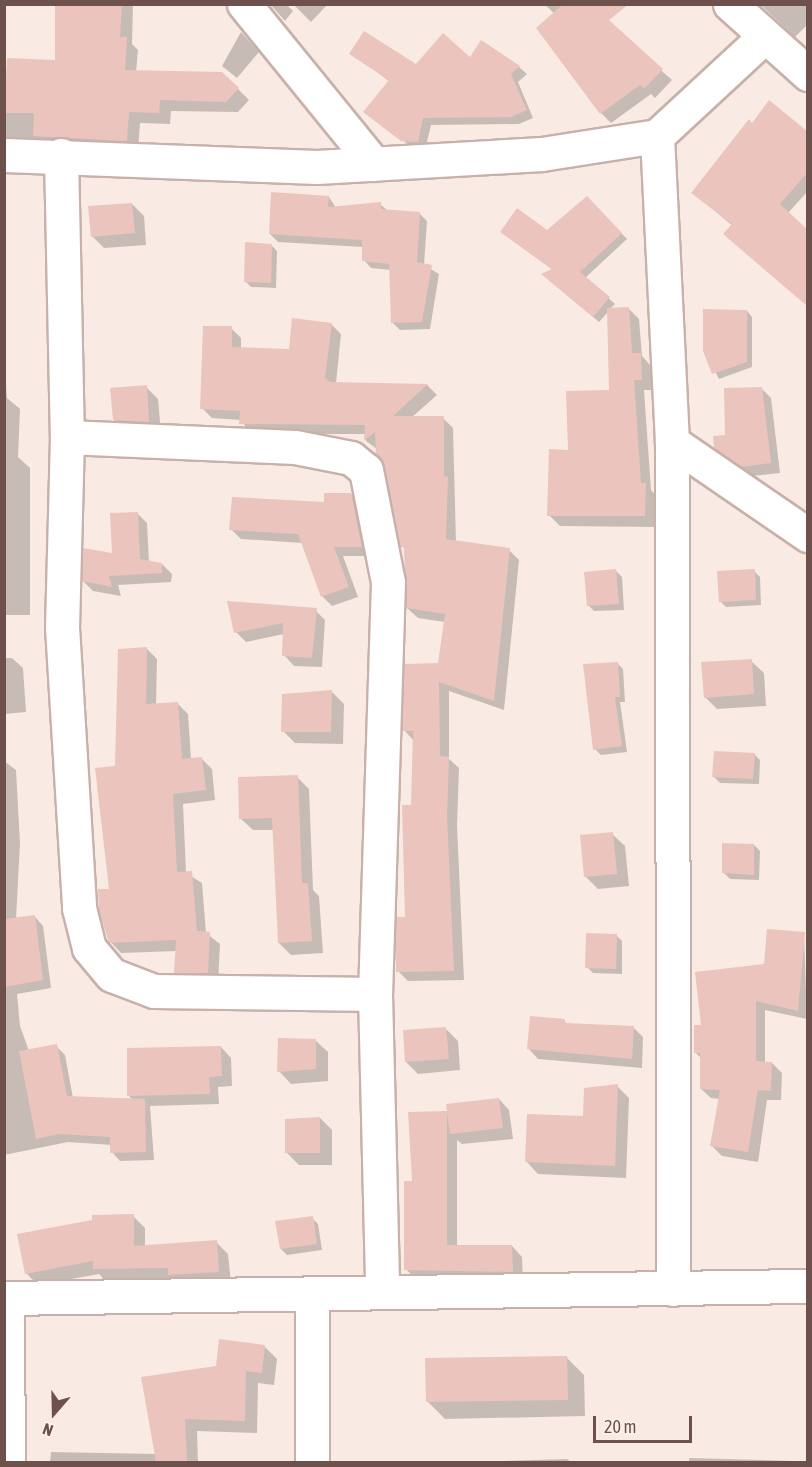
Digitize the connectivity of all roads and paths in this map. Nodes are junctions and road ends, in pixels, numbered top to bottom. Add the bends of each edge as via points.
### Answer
1 (244, 4) edge
2 (730, 4) edge
3 (765, 36) junction
4 (807, 74) edge
5 (657, 136) junction
6 (4, 155) edge
7 (61, 155) junction
8 (374, 164) junction
9 (67, 437) junction
10 (672, 442) junction
11 (807, 535) edge
12 (375, 994) junction
13 (807, 1286) edge
14 (673, 1288) junction
15 (382, 1291) junction
16 (312, 1296) junction
17 (6, 1298) edge
18 (8, 1462) edge
19 (312, 1462) edge

1 - 8 street
2 - 3 street
3 - 4 street
3 - 5 street
5 - 8 street via 542,154
5 - 10 street
6 - 7 street
7 - 8 street via 317,167
7 - 9 street
9 - 12 street via 62,627 79,908 89,948 112,975 154,991
9 - 12 street via 295,447 351,458 366,470 388,582
10 - 11 street
10 - 14 street
12 - 15 street
13 - 14 street
14 - 15 street
15 - 16 street
16 - 17 street
16 - 19 street
17 - 18 street

